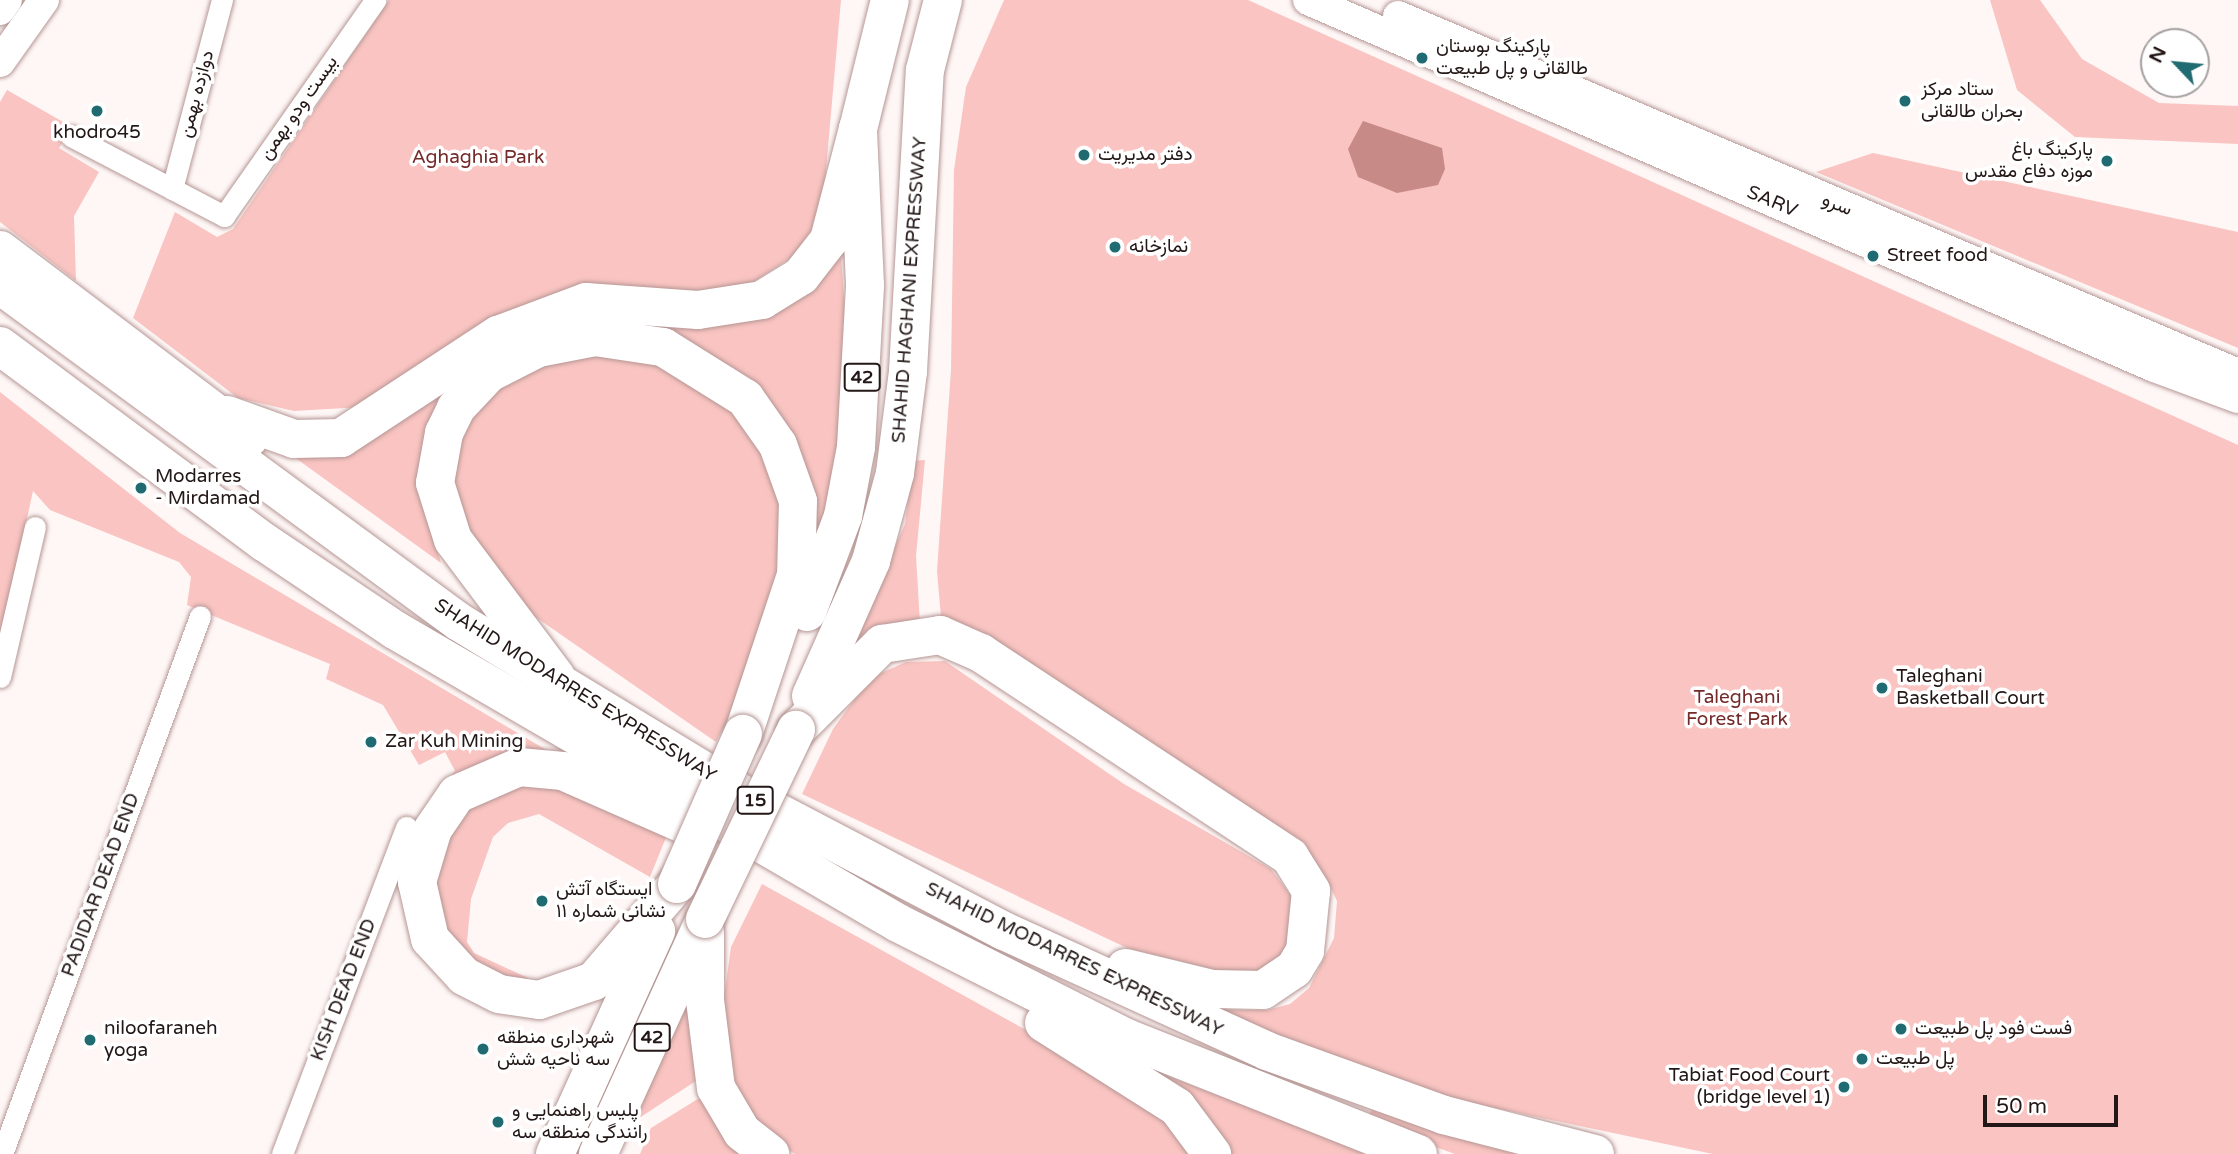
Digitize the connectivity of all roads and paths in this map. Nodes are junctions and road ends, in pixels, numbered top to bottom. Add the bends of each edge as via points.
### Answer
1 (8, 0) edge
2 (44, 0) edge
3 (222, 0) edge
4 (375, 0) edge
5 (890, 0) edge
6 (943, 0) edge
7 (1308, 0) edge
8 (1360, 0) edge
9 (0, 10) edge
10 (0, 62) edge
11 (858, 129) junction
12 (71, 136) dead end
13 (172, 189) junction
14 (0, 250) edge
15 (0, 285) edge
16 (0, 346) edge
17 (0, 371) edge
18 (2238, 374) edge
19 (188, 392) junction
20 (2238, 398) edge
21 (35, 527) dead end
22 (200, 616) dead end
23 (395, 630) junction
24 (528, 633) junction
25 (0, 677) edge
26 (563, 687) junction
27 (796, 730) junction
28 (743, 734) junction
29 (407, 827) dead end
30 (807, 827) junction
31 (765, 846) junction
32 (677, 884) junction
33 (705, 919) junction
34 (898, 923) junction
35 (1004, 931) junction
36 (2, 1154) edge
37 (282, 1154) edge
38 (555, 1154) edge
39 (598, 1154) edge
40 (770, 1154) edge
41 (1212, 1154) edge
42 (1418, 1154) edge
43 (1595, 1154) edge

1 - 9 street
2 - 10 street
3 - 13 street, دوازده بهمن
4 - 13 street, بیست ودو بهمن via 224,216
5 - 11 highway, 42
6 - 27 highway, SHAHID HAGHANI EXPRESSWAY / 42 via 926,70 908,371 895,473 871,561
7 - 20 street, SARV via 2154,368
8 - 18 street, سرو
11 - 19 highway via 829,240 801,276 762,300 698,310 586,302 498,335 381,417 328,441 257,430
11 - 28 highway, 42 via 865,285 856,447 843,516 816,594
12 - 13 street
14 - 19 highway
15 - 26 highway, SHAHID MODARRES EXPRESSWAY / 15 via 345,542
16 - 23 highway, SHAHID MODARRES EXPRESSWAY / 15 via 264,542
17 - 23 highway via 307,594
19 - 24 highway via 438,581
21 - 25 street
22 - 36 street, PADIDAR DEAD END
23 - 31 highway, SHAHID MODARRES EXPRESSWAY / 15
24 - 26 highway
24 - 28 highway via 468,565 440,511 437,457 456,408 507,362 568,339 636,340 688,358 735,390 765,423 799,501 796,575
24 - 30 highway via 691,737
26 - 30 highway, SHAHID MODARRES EXPRESSWAY / 15
27 - 33 highway, 42, bridge
27 - 35 highway via 882,643 940,635 981,653 1290,857 1311,891 1314,912 1305,951 1294,970 1263,990 1242,992 1153,977
28 - 32 highway, 42, bridge
29 - 37 street, KISH DEAD END
30 - 35 highway, SHAHID MODARRES EXPRESSWAY / 15
31 - 32 highway via 681,826 563,771 519,767 471,783 443,809 417,882 430,939 464,975 499,994 539,1000 594,981
31 - 34 highway, SHAHID MODARRES EXPRESSWAY / 15
32 - 38 highway, 42
33 - 39 highway, 42
33 - 40 highway via 705,1000 716,1088 742,1132
34 - 41 highway via 969,978 1158,1092 1193,1125
34 - 42 highway, SHAHID MODARRES EXPRESSWAY / 15 via 1129,1039
35 - 43 highway, SHAHID MODARRES EXPRESSWAY / 15 via 1328,1076 1444,1115

